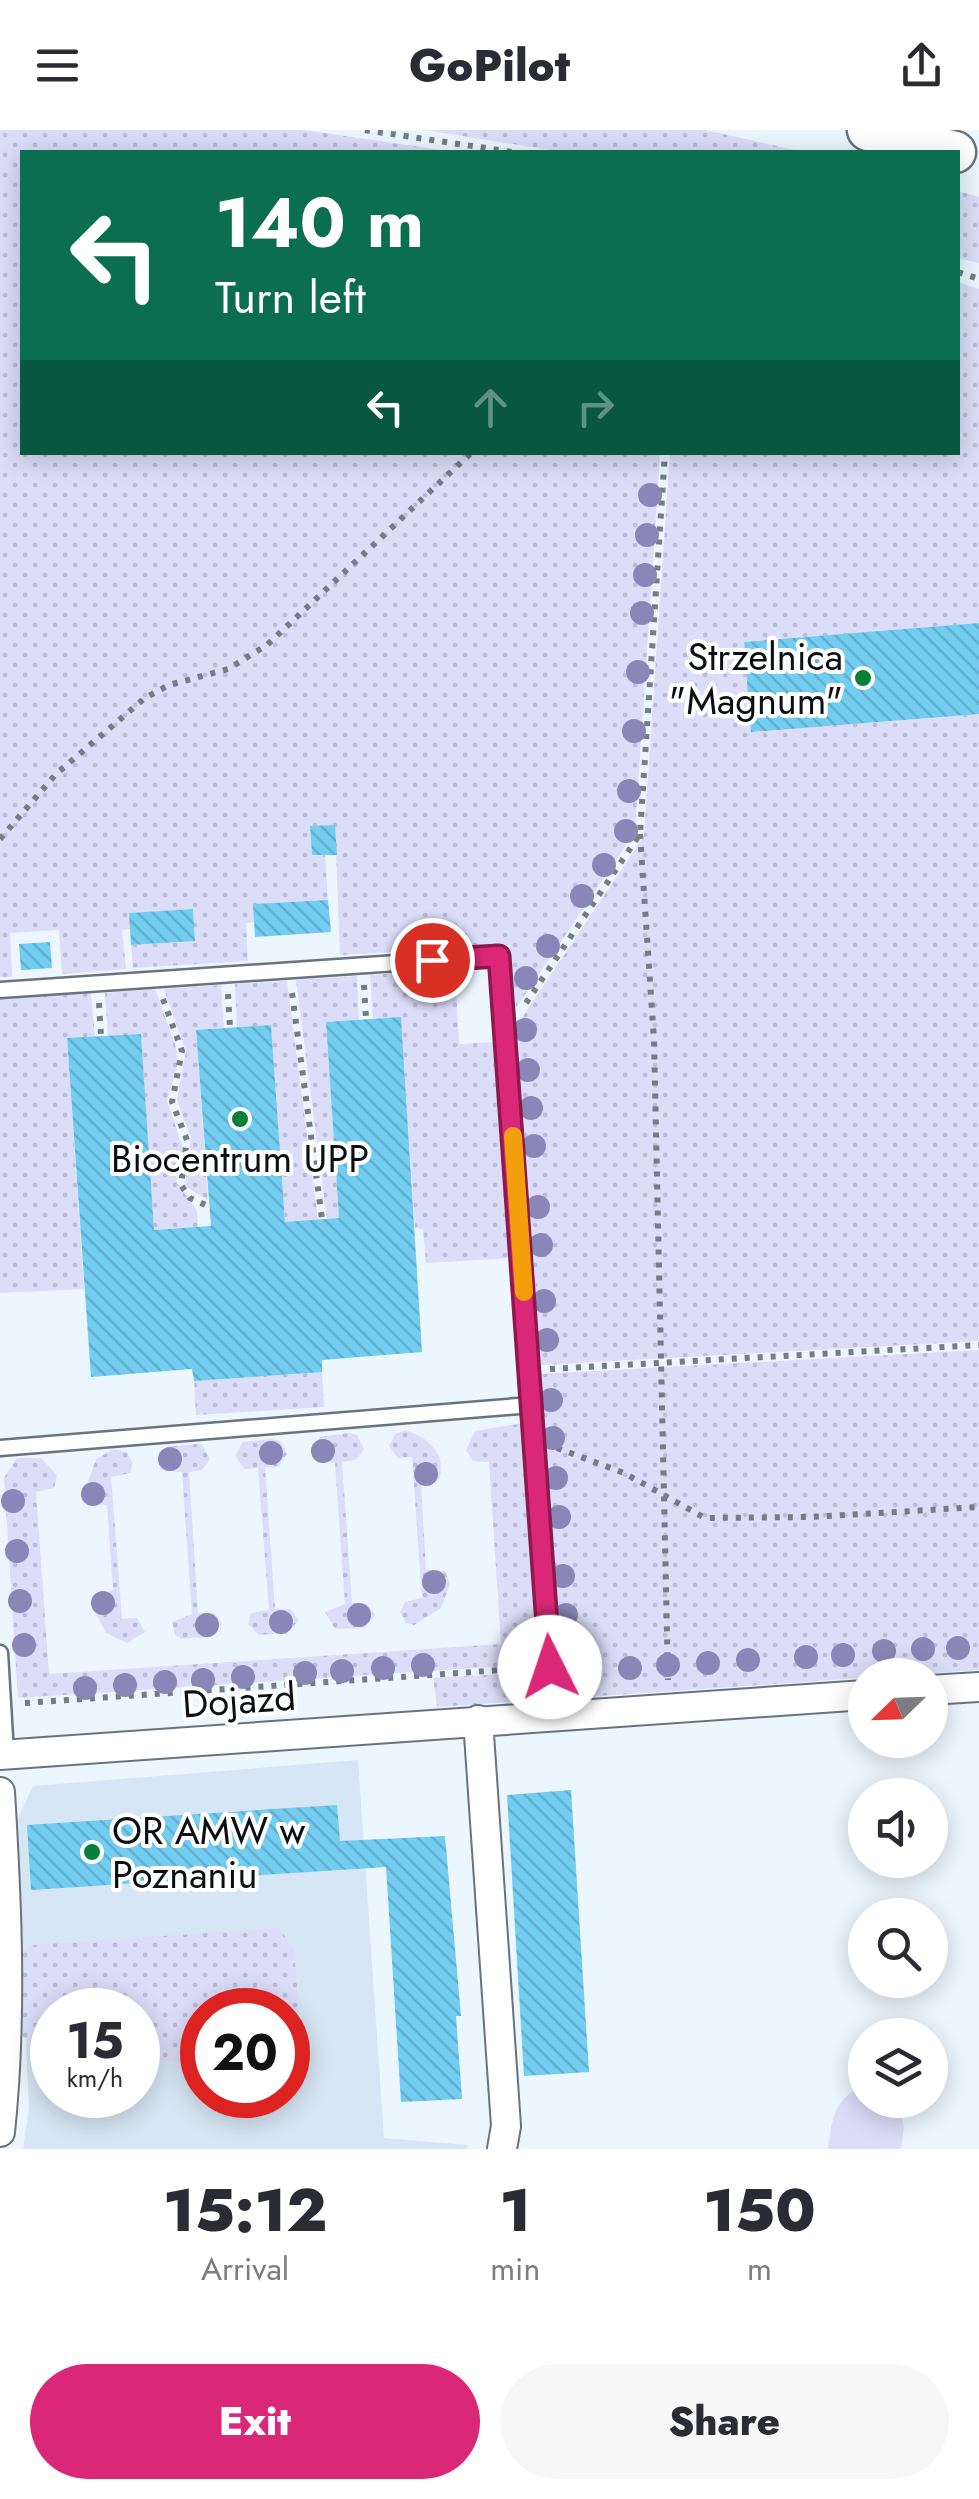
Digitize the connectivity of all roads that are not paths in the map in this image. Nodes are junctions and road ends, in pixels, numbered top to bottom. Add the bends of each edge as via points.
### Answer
1 (868, 130) edge
2 (945, 150) edge
3 (0, 990) edge
4 (531, 1405) junction
5 (0, 1448) edge
6 (0, 1654) edge
7 (550, 1667) road end
8 (979, 1687) edge
9 (948, 1689) edge
10 (848, 1696) edge
11 (478, 1720) junction
12 (2, 1761) edge
13 (0, 1792) edge
14 (4, 1922) edge
15 (0, 2132) edge
16 (502, 2149) edge

1 - 2 main road
3 - 4 lane via 499,956
4 - 5 lane
4 - 7 lane
6 - 12 lane
8 - 9 street
10 - 11 street, Dojazd
11 - 12 street, Dojazd
11 - 16 street via 506,2126
13 - 14 street
14 - 15 street via 8,2062

